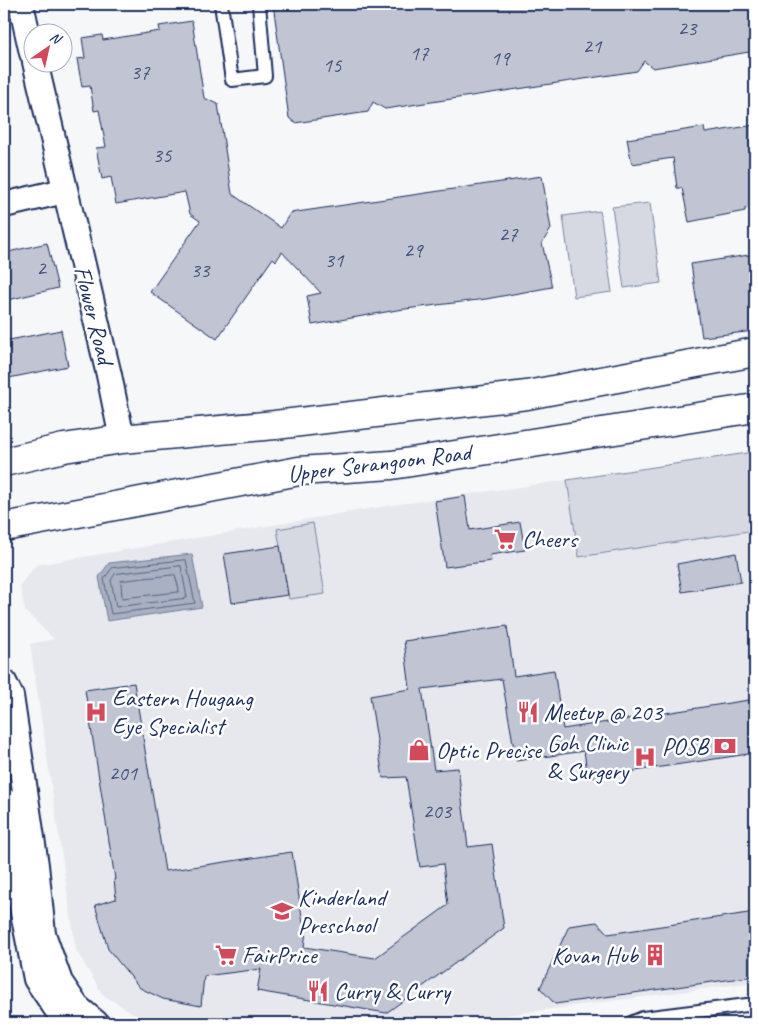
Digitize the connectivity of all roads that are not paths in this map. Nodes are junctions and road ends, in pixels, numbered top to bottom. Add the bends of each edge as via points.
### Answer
1 (21, 4) edge
2 (221, 4) edge
3 (260, 4) edge
4 (25, 22) edge
5 (37, 72) edge
6 (64, 192) junction
7 (4, 205) edge
8 (755, 352) edge
9 (755, 408) edge
10 (122, 439) junction
11 (4, 462) edge
12 (4, 527) edge
13 (4, 682) edge
14 (4, 800) edge
15 (755, 1004) edge
16 (66, 1023) edge
17 (96, 1023) edge
18 (631, 1023) edge

1 - 4 street
2 - 3 lane via 232,80 265,76
5 - 6 street, Flower Road
6 - 7 street
6 - 10 street, Flower Road
8 - 10 main road, Upper Serangoon Road via 527,395
9 - 12 main road, Upper Serangoon Road via 401,463 299,471
10 - 11 main road, Upper Serangoon Road
13 - 17 street via 11,696 43,934 60,982 77,1007
14 - 16 street via 36,979
15 - 18 lane via 643,1018

